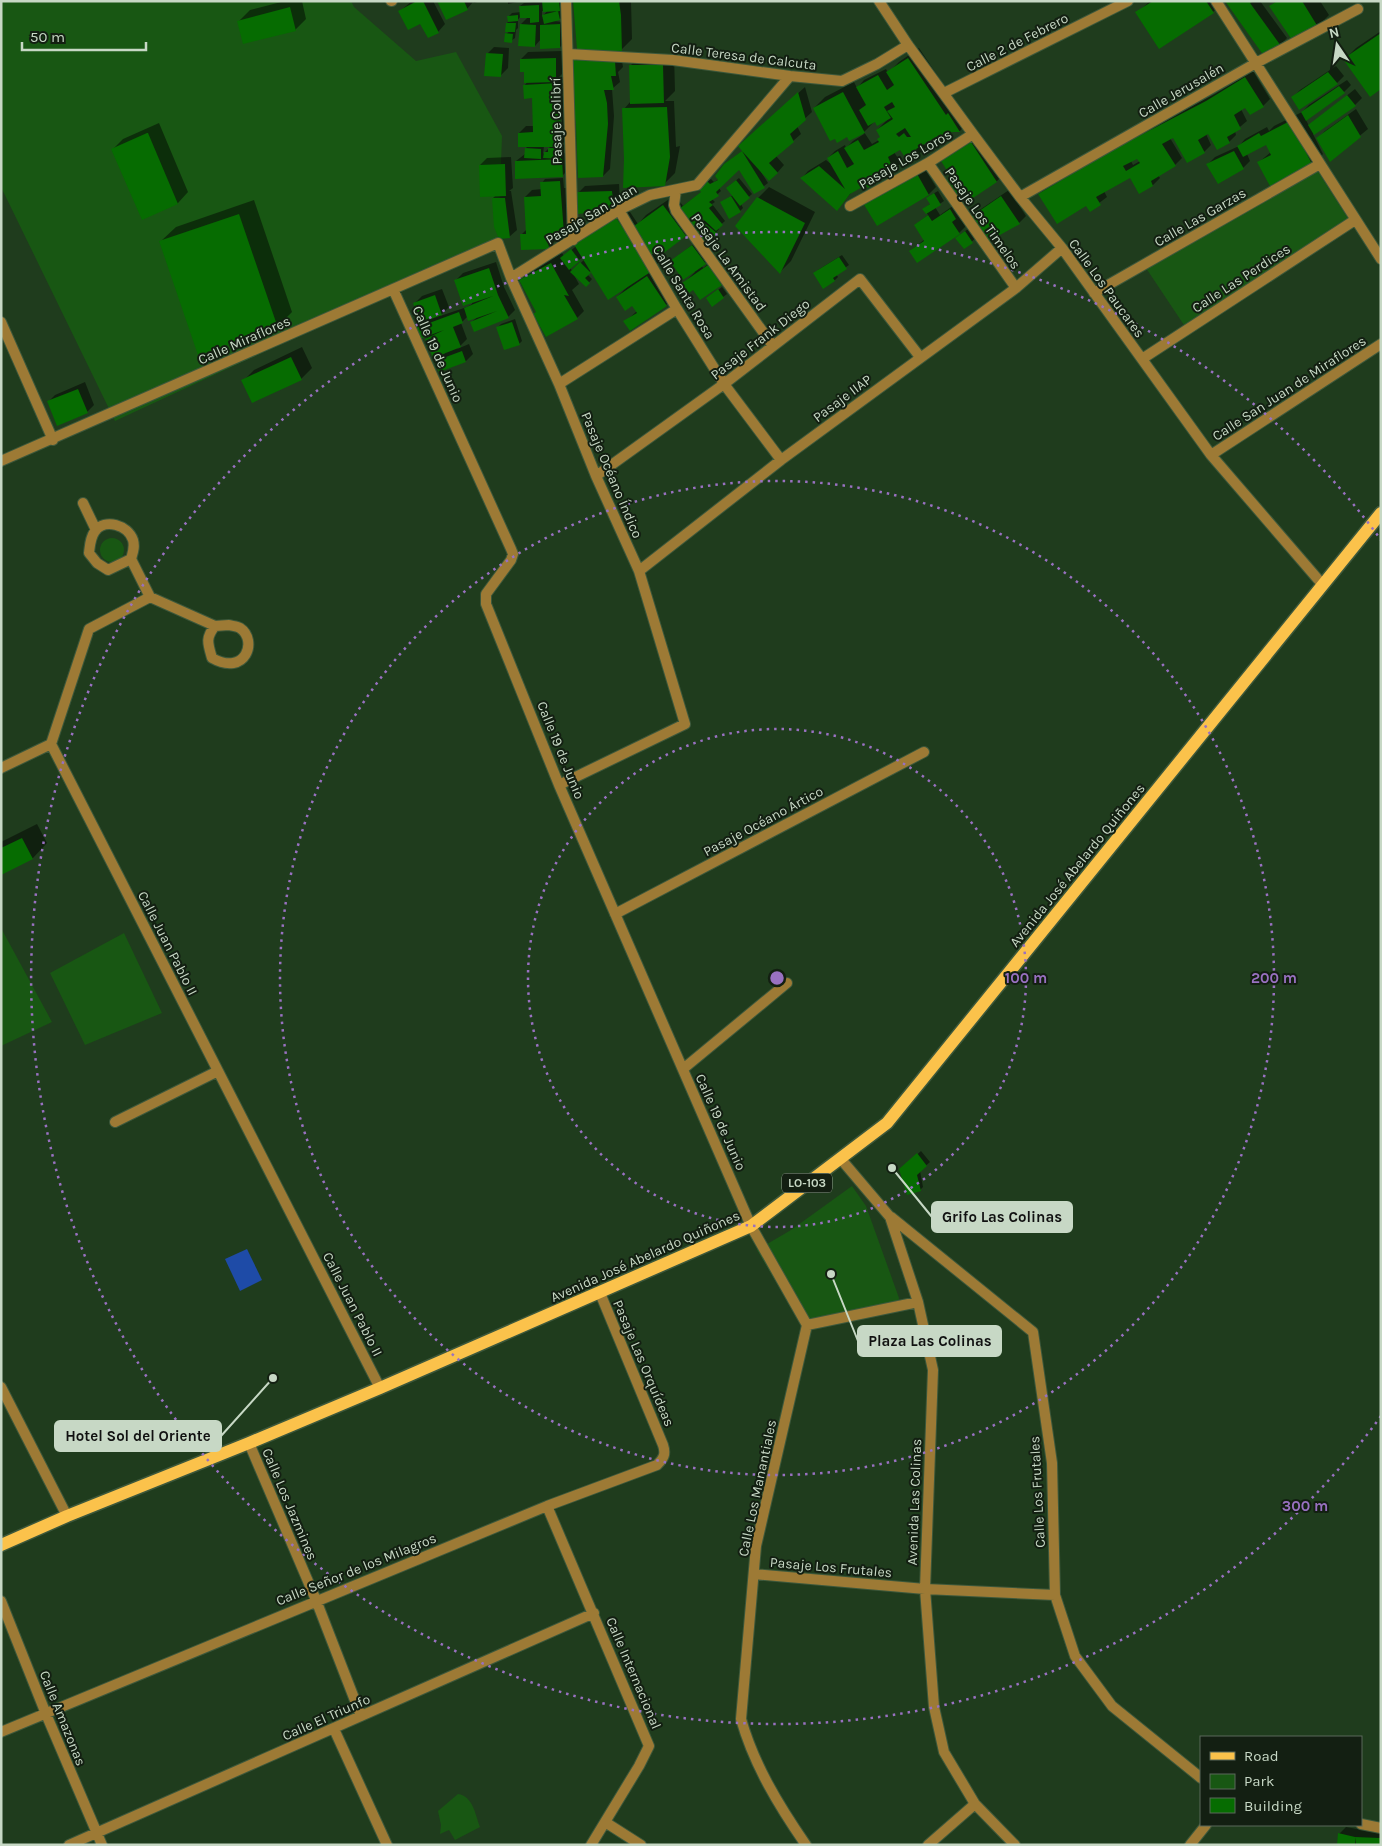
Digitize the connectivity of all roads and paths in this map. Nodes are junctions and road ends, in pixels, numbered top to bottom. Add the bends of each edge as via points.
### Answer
1 (566, 1) edge
2 (879, 1) edge
3 (1128, 1) edge
4 (1216, 1) edge
5 (1358, 9) dead end
6 (908, 45) junction
7 (568, 54) junction
8 (1256, 63) junction
9 (790, 76) junction
10 (944, 94) junction
11 (973, 134) junction
12 (928, 163) junction
13 (1320, 164) junction
14 (676, 190) junction
15 (1020, 197) junction
16 (850, 206) dead end
17 (619, 210) junction
18 (1355, 220) junction
19 (573, 240) junction
20 (498, 243) joint
21 (1062, 248) junction
22 (1381, 259) edge
23 (511, 278) junction
24 (1016, 288) junction
25 (393, 289) junction
26 (1094, 293) junction
27 (676, 309) junction
28 (1, 322) edge
29 (1381, 344) edge
30 (773, 346) junction
31 (920, 357) junction
32 (1142, 359) junction
33 (559, 384) junction
34 (724, 384) junction
35 (53, 440) junction
36 (1211, 456) junction
37 (781, 460) junction
38 (1, 461) edge
39 (596, 476) junction
40 (83, 504) dead end
41 (1381, 513) edge
42 (96, 530) junction
43 (131, 559) junction
44 (639, 571) junction
45 (1322, 584) junction
46 (150, 597) junction
47 (214, 626) junction
48 (51, 744) junction
49 (924, 752) dead end
50 (1, 768) edge
51 (559, 785) junction
52 (615, 914) junction
53 (787, 983) dead end
54 (683, 1069) junction
55 (218, 1071) junction
56 (115, 1122) dead end
57 (840, 1158) junction
58 (890, 1217) junction
59 (751, 1226) junction
60 (600, 1293) junction
61 (918, 1302) junction
62 (807, 1326) junction
63 (1, 1387) edge
64 (380, 1388) junction
65 (249, 1443) junction
66 (663, 1444) joint
67 (547, 1506) junction
68 (67, 1516) junction
69 (1, 1545) edge
70 (754, 1574) junction
71 (925, 1589) junction
72 (1055, 1595) junction
73 (316, 1600) junction
74 (1, 1601) edge
75 (594, 1613) junction
76 (46, 1714) junction
77 (362, 1716) junction
78 (334, 1729) junction
79 (1, 1732) edge
80 (1200, 1777) edge
81 (975, 1804) junction
82 (605, 1822) junction
83 (1362, 1824) edge
84 (1205, 1826) edge
85 (1381, 1828) edge
86 (96, 1833) junction
87 (69, 1845) edge
88 (102, 1845) edge
89 (387, 1845) edge
90 (591, 1845) edge
91 (641, 1845) edge
92 (806, 1845) edge
93 (928, 1845) edge
94 (1014, 1845) edge
95 (1190, 1845) edge

1 - 7 street, Pasaje Colibrí
2 - 6 street, Calle Los Paucares
3 - 10 street, Calle 2 de Febrero
4 - 8 street
5 - 8 street, Calle Jerusalén
6 - 9 street, Calle Teresa de Calcuta via 842,81
6 - 10 street, Calle Los Paucares
7 - 9 street, Calle Teresa de Calcuta via 673,60
7 - 19 street, Pasaje Colibrí
8 - 13 street
8 - 15 street, Calle Jerusalén
9 - 14 street, Pasaje San Juan via 697,185
10 - 11 street, Calle Los Paucares
11 - 12 street, Pasaje Los Loros
11 - 15 street, Calle Los Paucares
12 - 16 street, Pasaje Los Loros
12 - 24 street, Pasaje Los Timelos
13 - 18 street
13 - 26 street, Calle Las Garzas
14 - 17 street, Pasaje San Juan via 650,195
14 - 30 street, Pasaje La Amistad via 676,211
15 - 21 street, Calle Los Paucares
17 - 19 street, Pasaje San Juan
17 - 27 street, Calle Santa Rosa
18 - 22 street
18 - 32 street, Calle Las Perdices
19 - 23 street, Pasaje San Juan
20 - 23 street, Pasaje Océano Índico
20 - 25 street, Calle Miraflores
21 - 24 street, Pasaje IIAP
21 - 26 street, Calle Los Paucares
23 - 33 street, Pasaje Océano Índico
24 - 31 street, Pasaje IIAP
25 - 35 street, Calle Miraflores
25 - 51 street, Calle 19 de Junio via 512,549 511,560 486,594 486,604
26 - 32 street, Calle Los Paucares
27 - 33 street
27 - 34 street, Calle Santa Rosa
28 - 35 street
29 - 36 street, Calle San Juan de Miraflores
30 - 31 street, Pasaje Frank Diego via 860,279
30 - 34 street, Pasaje Frank Diego
31 - 37 street, Pasaje IIAP
32 - 36 street, Calle Los Paucares
33 - 39 street, Pasaje Océano Índico
34 - 37 street, Calle Santa Rosa
34 - 39 street, Pasaje Frank Diego
35 - 38 street, Calle Miraflores
36 - 45 street, Calle Los Paucares
37 - 44 street, Pasaje IIAP
39 - 44 street, Pasaje Océano Índico
40 - 42 street
41 - 45 main road, Avenida José Abelardo Quiñones / LO-103
42 - 43 street via 106,524 116,524 126,530 134,549
42 - 43 street via 90,540 89,554 97,563 108,570
43 - 46 street
44 - 51 street, Pasaje Océano Índico via 685,724
45 - 57 main road, Avenida José Abelardo Quiñones / LO-103 via 887,1123
46 - 47 street
46 - 48 street via 89,629
47 - 47 street via 208,634 212,658 229,665 239,662 249,646 246,634 229,625
48 - 50 street
48 - 55 street, Calle Juan Pablo II
49 - 52 street, Pasaje Océano Ártico
51 - 52 street, Calle 19 de Junio
52 - 54 street, Calle 19 de Junio
53 - 54 street
54 - 59 street, Calle 19 de Junio
55 - 56 street
55 - 64 street, Calle Juan Pablo II
57 - 58 street, Avenida Las Colinas
57 - 59 main road, Avenida José Abelardo Quiñones / LO-103
58 - 61 street, Avenida Las Colinas
58 - 72 street, Calle Los Frutales via 1033,1332 1052,1463
59 - 60 main road, Avenida José Abelardo Quiñones / LO-103
59 - 62 street
60 - 64 main road, Avenida José Abelardo Quiñones / LO-103
60 - 66 street, Pasaje Las Orquídeas
61 - 62 street
61 - 71 street, Avenida Las Colinas via 934,1370
62 - 70 street, Calle Los Manantiales via 756,1546
63 - 68 street
64 - 65 main road, Avenida José Abelardo Quiñones / LO-103
65 - 68 main road, Avenida José Abelardo Quiñones / LO-103
65 - 73 street, Calle Los Jazmines
66 - 67 street, Calle Señor de los Milagros via 664,1459 657,1465
67 - 73 street, Calle Señor de los Milagros
67 - 75 street, Calle Internacional
68 - 69 main road, Avenida José Abelardo Quiñones / LO-103
70 - 71 street, Pasaje Los Frutales
70 - 92 street, Calle Los Manantiales via 741,1719 747,1741 780,1806
71 - 72 street, Pasaje Los Frutales
71 - 81 street, Avenida Las Colinas via 934,1707 944,1752
72 - 80 street, Calle Los Frutales via 1075,1656 1112,1706
73 - 76 street, Calle Señor de los Milagros
73 - 77 street, Calle Los Jazmines
74 - 76 street, Calle Amazonas
75 - 77 street, Calle El Triunfo
75 - 82 street, Calle Internacional via 649,1746
76 - 79 street, Calle Señor de los Milagros
76 - 86 street, Calle Amazonas
77 - 78 street, Calle El Triunfo
78 - 86 street, Calle El Triunfo
78 - 89 street
81 - 93 street
81 - 94 street, Avenida Las Colinas
82 - 90 street, Calle Internacional
82 - 91 street
83 - 85 street
84 - 95 street
86 - 87 street, Calle El Triunfo
86 - 88 street, Calle Amazonas

